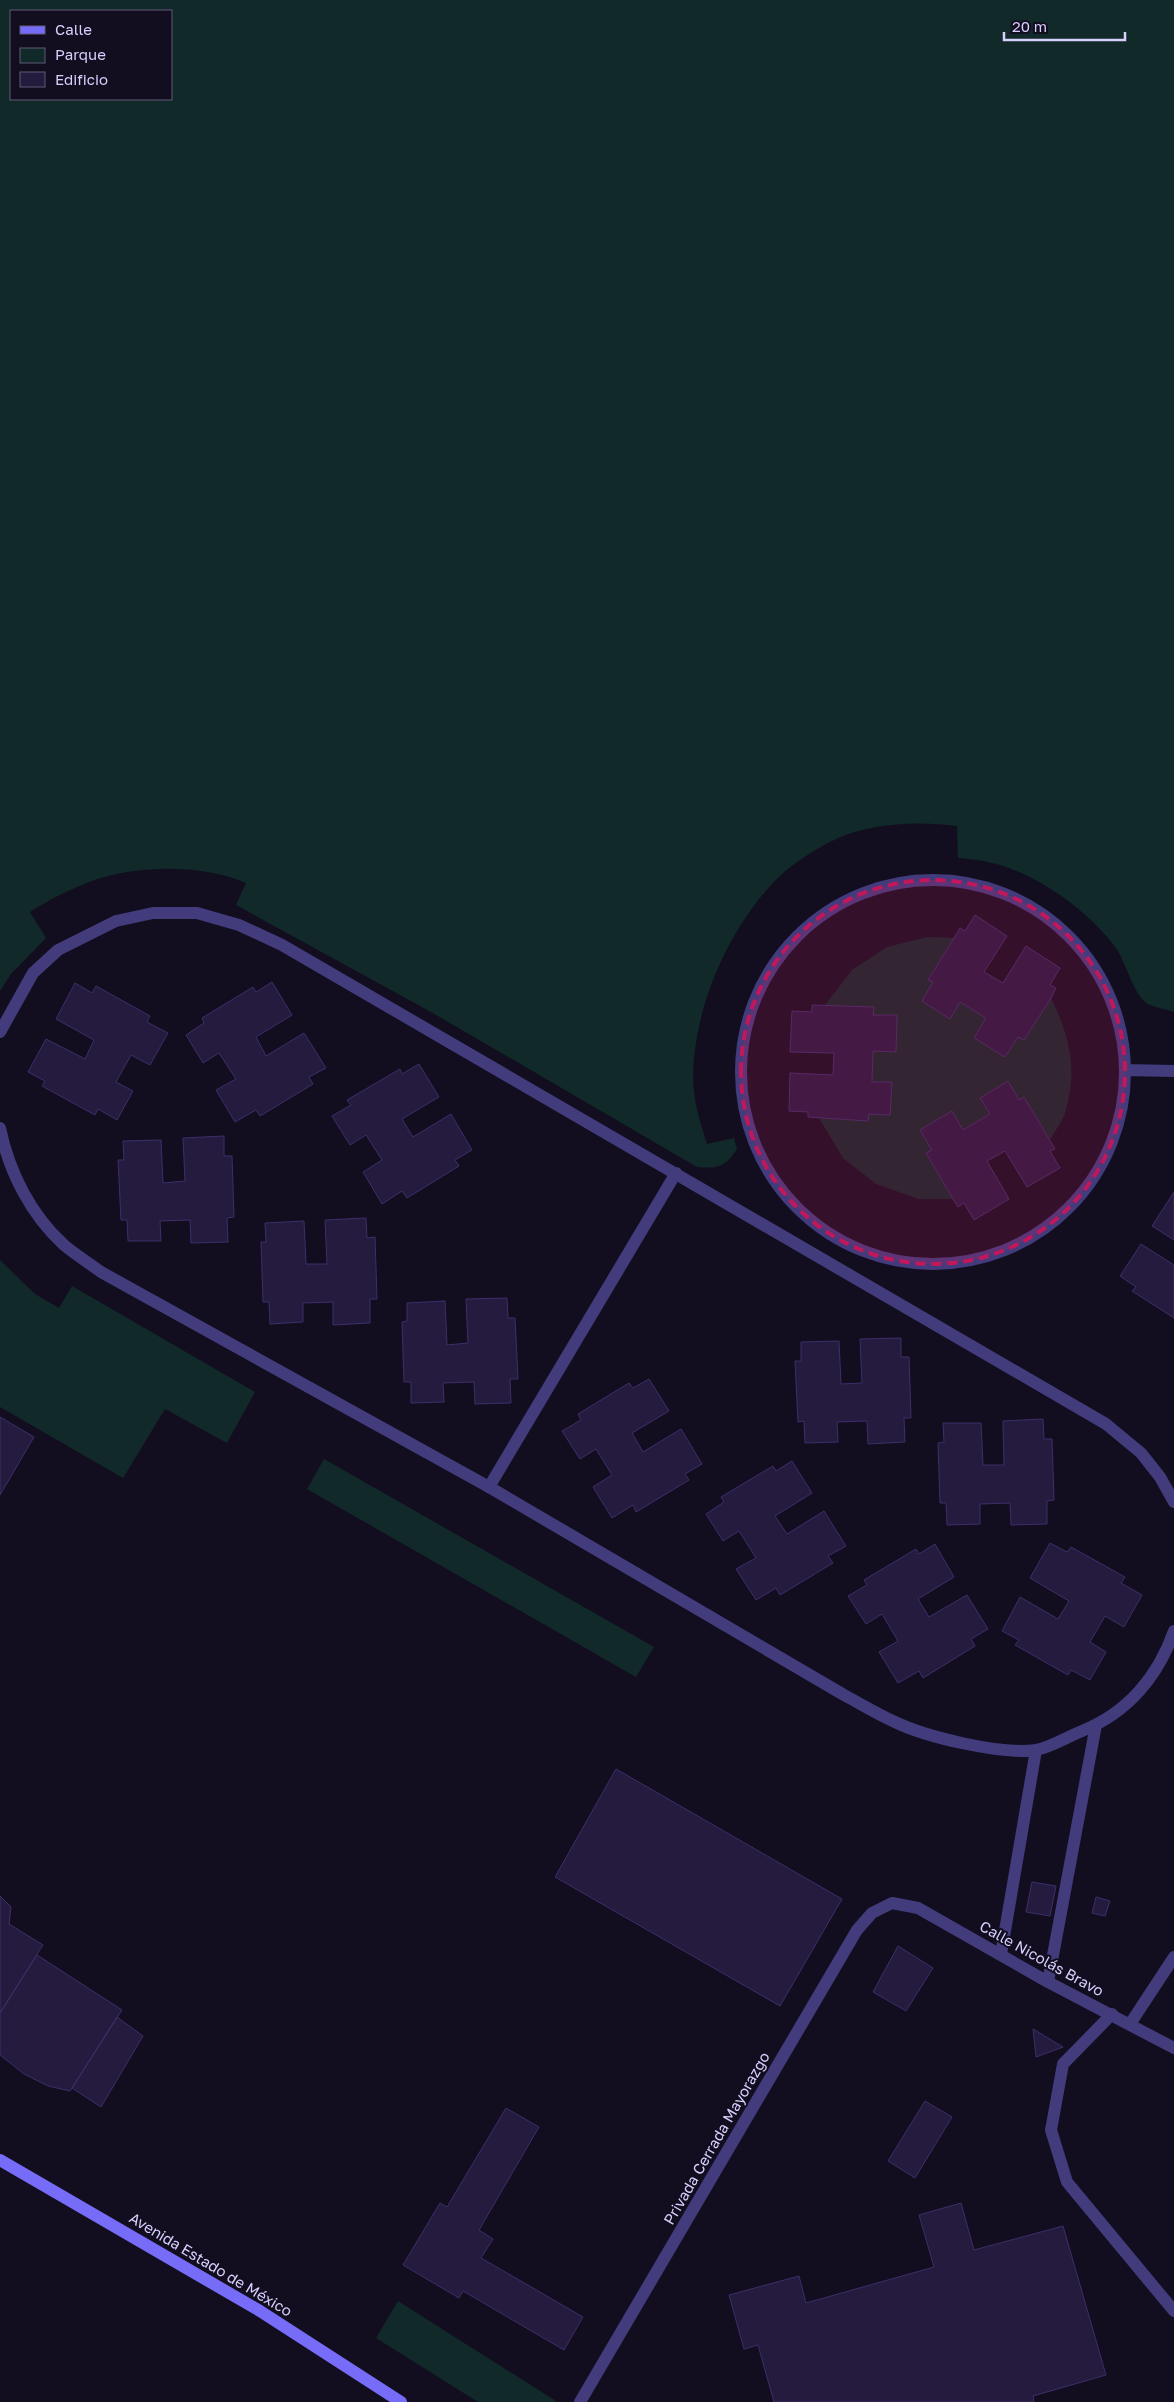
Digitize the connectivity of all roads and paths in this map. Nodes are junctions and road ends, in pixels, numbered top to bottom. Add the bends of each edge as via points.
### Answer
1 (0, 1032) edge
2 (1125, 1070) junction
3 (1174, 1071) edge
4 (0, 1128) edge
5 (676, 1173) junction
6 (830, 1236) junction
7 (819, 1257) junction
8 (489, 1487) junction
9 (1174, 1502) edge
10 (1174, 1631) edge
11 (1096, 1725) junction
12 (1036, 1750) junction
13 (892, 1903) joint
14 (1001, 1954) junction
15 (1174, 1957) edge
16 (1048, 1982) junction
17 (1112, 2014) junction
18 (1130, 2024) junction
19 (1174, 2048) edge
20 (0, 2160) edge
21 (1174, 2311) edge
22 (401, 2402) edge
23 (580, 2402) edge

1 - 5 street via 33,973 58,950 116,921 153,913 197,913 239,925 282,945
2 - 3 street
2 - 6 street via 1127,1082 1113,1147 1076,1204 1024,1244 960,1264 892,1262
2 - 6 street via 1118,1016 1087,956 1038,910 982,886 921,879 862,892 809,922 769,968 745,1024 739,1084 753,1144 784,1196
4 - 8 street via 16,1179 38,1215 64,1244 101,1272
5 - 7 street
5 - 8 street
6 - 7 street
7 - 9 street via 1106,1424 1141,1453
8 - 12 street via 844,1696 896,1723 986,1748
10 - 11 street via 1158,1667 1138,1694
11 - 12 street
11 - 16 street
12 - 14 street
13 - 14 street, Calle Nicolás Bravo via 918,1908
13 - 23 street, Privada Cerrada Mayorazgo via 872,1913 857,1930
14 - 16 street, Calle Nicolás Bravo
15 - 18 street
16 - 17 street, Calle Nicolás Bravo
17 - 18 street, Calle Nicolás Bravo
17 - 21 street via 1063,2064 1051,2130 1067,2182
18 - 19 street, Calle Nicolás Bravo
20 - 22 main road, Avenida Estado de México via 260,2310

